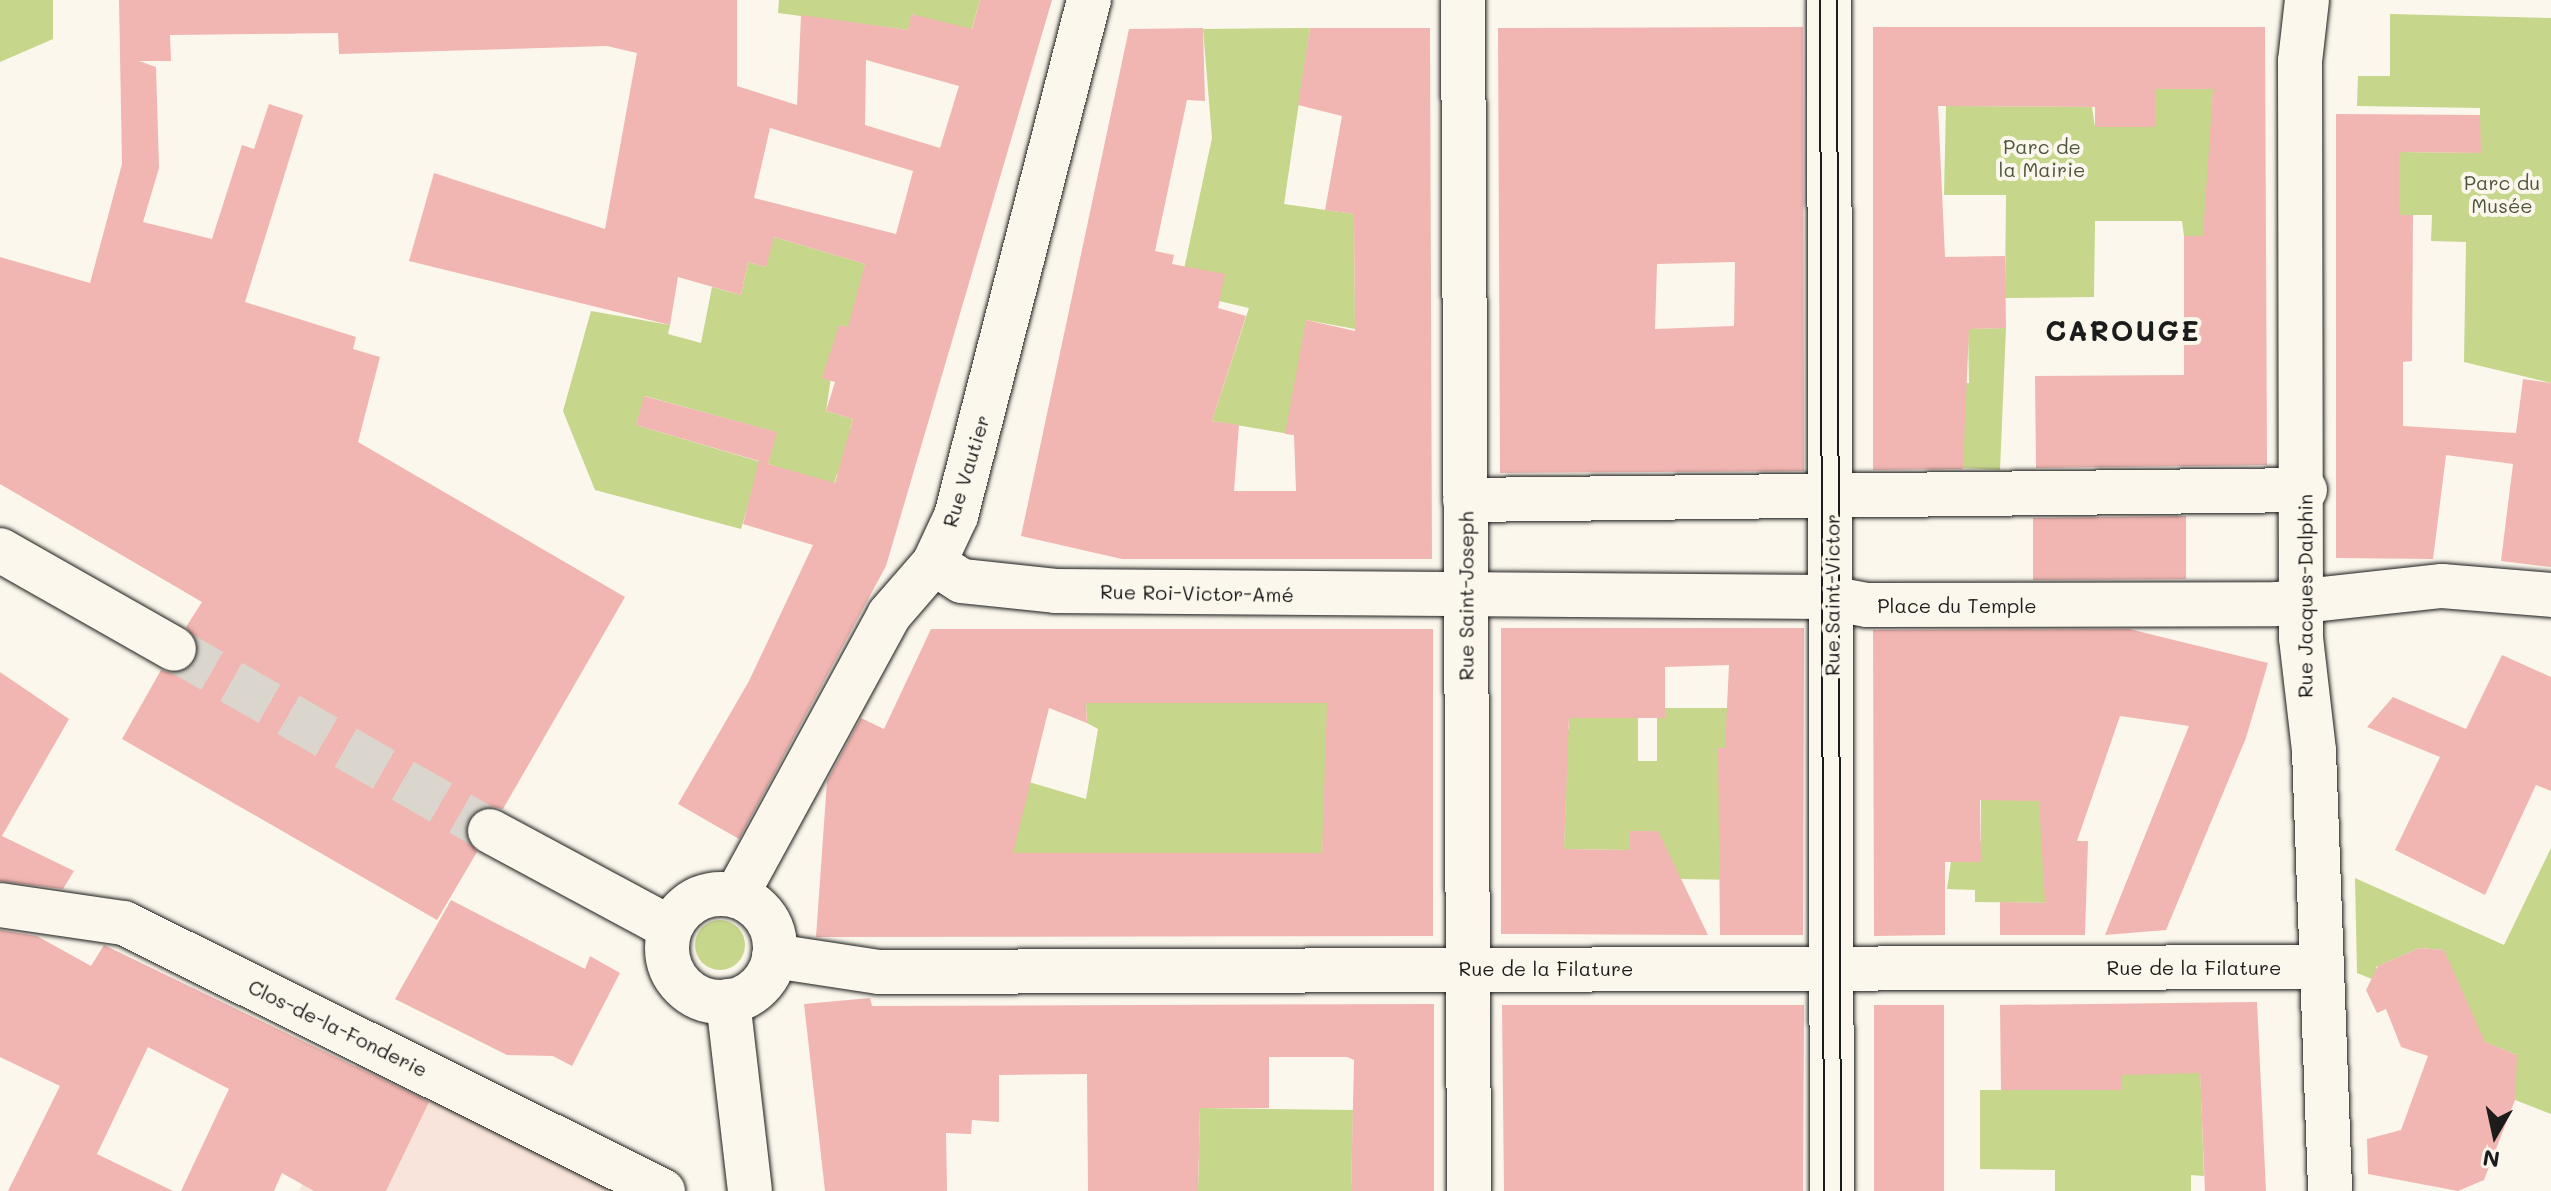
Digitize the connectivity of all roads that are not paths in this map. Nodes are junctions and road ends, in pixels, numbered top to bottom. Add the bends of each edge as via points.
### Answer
1 (1089, 0) edge
2 (1463, 0) edge
3 (1829, 0) edge
4 (2307, 0) edge
5 (2305, 490) junction
6 (1832, 492) junction
7 (1465, 500) junction
8 (0, 550) edge
9 (934, 563) junction
10 (2551, 595) edge
11 (1465, 596) junction
12 (1832, 598) junction
13 (2305, 601) junction
14 (174, 649) tunnel mouth
15 (490, 831) tunnel mouth
16 (736, 896) junction
17 (0, 905) edge
18 (670, 928) junction
19 (774, 956) junction
20 (1832, 966) junction
21 (2320, 967) junction
22 (1467, 969) junction
23 (728, 1001) junction
24 (663, 1191) edge
25 (750, 1191) edge
26 (1469, 1191) edge
27 (1832, 1191) edge
28 (2330, 1191) edge

1 - 9 street, Rue Vautier via 960,501
2 - 7 street, Rue Saint-Joseph
3 - 6 street, Rue Saint-Victor
4 - 5 street, Rue Jacques-Dalphin via 2300,61
5 - 6 street
5 - 13 street, Rue Jacques-Dalphin
6 - 7 street
6 - 12 street, Rue Saint-Victor
7 - 11 street, Rue Saint-Joseph
8 - 14 street
9 - 11 street, Rue Roi-Victor-Amé via 962,581 1055,591
9 - 16 street, Rue Vautier via 889,615
10 - 13 street, Place du Temple via 2442,586
11 - 12 street, Place du Temple
11 - 22 street, Rue Saint-Joseph
12 - 13 street, Place du Temple via 1867,605
12 - 20 street, Rue Saint-Victor
13 - 21 street, Rue Jacques-Dalphin
15 - 18 street
16 - 18 street via 697,899
16 - 19 street via 769,923
17 - 24 street, Clos-de-la-Fonderie via 124,923
18 - 23 street via 672,972 686,989
19 - 22 street, Rue de la Filature via 879,972
19 - 23 street via 760,985
20 - 21 street, Rue de la Filature
20 - 22 street, Rue de la Filature
20 - 27 street, Rue Saint-Victor
21 - 28 street, Rue Jacques-Dalphin
22 - 26 street, Rue Saint-Joseph
23 - 25 street

